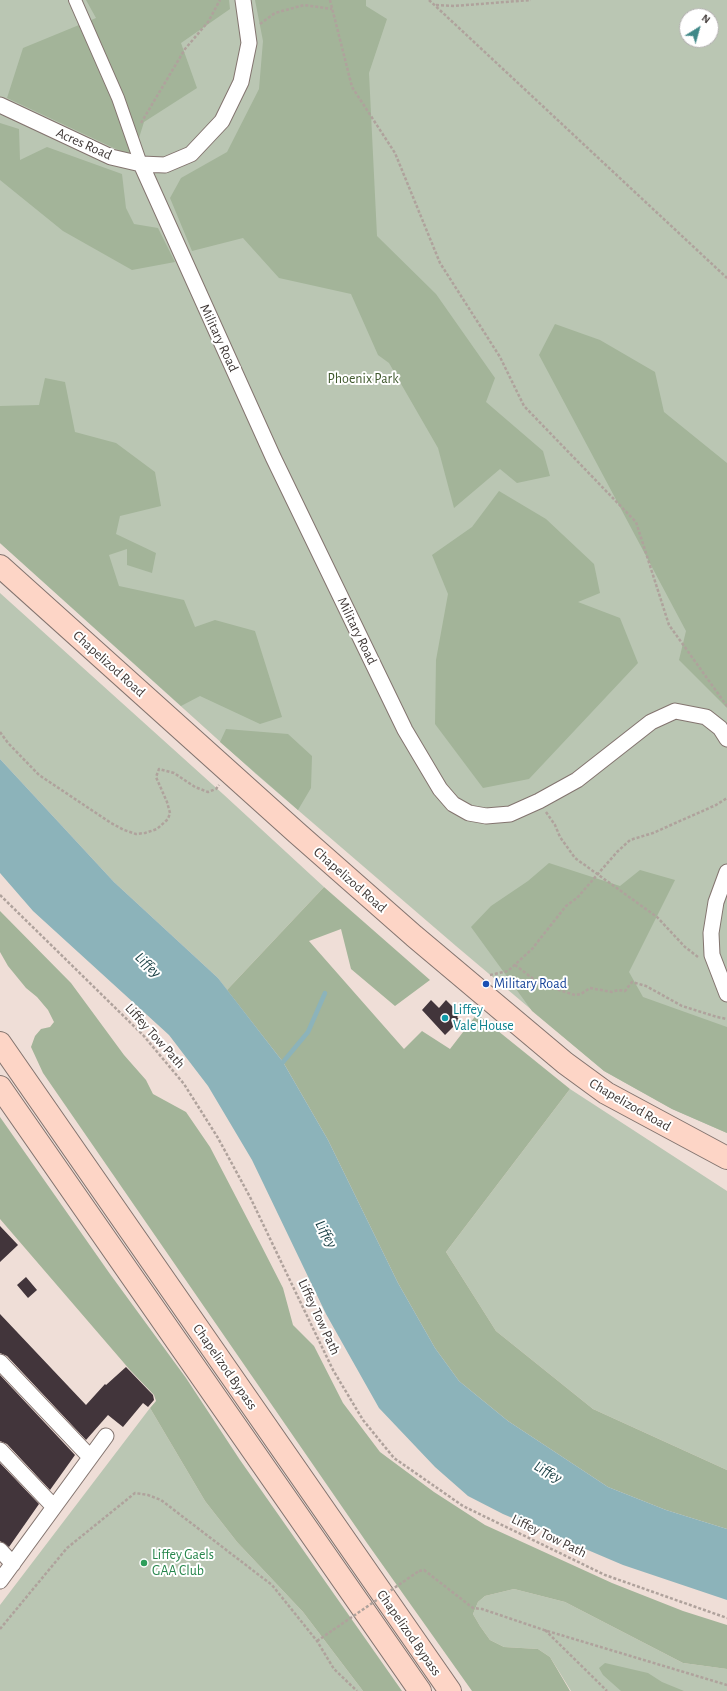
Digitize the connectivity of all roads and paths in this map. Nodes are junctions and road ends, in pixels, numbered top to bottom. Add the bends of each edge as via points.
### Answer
1 (75, 0) edge
2 (220, 0) edge
3 (243, 0) edge
4 (330, 0) edge
5 (429, 0) edge
6 (532, 0) edge
7 (436, 5) junction
8 (332, 9) junction
9 (247, 32) junction
10 (0, 105) edge
11 (134, 145) junction
12 (141, 164) junction
13 (727, 278) edge
14 (0, 566) edge
15 (727, 706) edge
16 (0, 732) edge
17 (727, 739) edge
18 (230, 773) junction
19 (727, 798) edge
20 (539, 801) junction
21 (727, 872) edge
22 (598, 874) junction
23 (0, 895) edge
24 (515, 965) junction
25 (715, 967) junction
26 (490, 975) dead end
27 (727, 994) edge
28 (727, 1019) edge
29 (0, 1043) edge
30 (0, 1087) edge
31 (727, 1158) edge
32 (0, 1362) edge
33 (106, 1436) dead end
34 (0, 1450) edge
35 (90, 1457) junction
36 (54, 1507) junction
37 (0, 1550) edge
38 (13, 1564) junction
39 (0, 1581) edge
40 (727, 1618) edge
41 (0, 1630) edge
42 (544, 1630) junction
43 (317, 1641) junction
44 (727, 1686) edge
45 (357, 1691) edge
46 (420, 1691) edge
47 (450, 1691) edge
48 (607, 1691) edge

1 - 11 street via 118,98
2 - 11 path via 208,22 185,49 150,105
3 - 9 street, Acres Road
4 - 8 path
5 - 7 path
6 - 7 path
7 - 13 path
8 - 9 path via 304,5 275,13
8 - 15 path via 352,87 395,153 440,263 500,357 524,406 636,522 669,625
9 - 12 street, Acres Road via 249,43 241,82 222,121 191,154 165,165
10 - 12 street, Acres Road via 111,157
11 - 12 street
12 - 20 street, Military Road via 273,457 405,730 440,789 453,804 469,813 486,816 510,814
14 - 18 main road, Chapelizod Road
16 - 18 path via 39,775 111,823 136,834 157,829 168,819 170,813 167,802 156,777 159,768 174,773 208,792 216,789
17 - 20 street, Military Road via 720,728 706,718 675,711 651,722 577,780
18 - 31 main road, Chapelizod Road via 414,936 565,1063 606,1094
19 - 22 path via 653,833 630,840
20 - 22 path via 568,848 583,864
21 - 25 street via 716,902 711,933
22 - 24 path via 577,898 566,906
22 - 25 path via 657,917 685,947
23 - 40 path, Liffey Tow Path via 143,1035 184,1084 218,1138 250,1197 333,1370 363,1420 394,1458 463,1506 605,1575
24 - 26 path via 508,971
24 - 28 path via 540,984 575,995 590,988 612,992 625,991 632,982 646,986 682,1006
25 - 27 street
29 - 47 main road, Chapelizod Bypass
30 - 46 main road, Chapelizod Bypass
32 - 35 street
33 - 35 street
34 - 36 street
35 - 36 street
36 - 38 street
37 - 38 street
38 - 39 street
41 - 43 path via 67,1548 135,1493 160,1500 272,1585
42 - 43 path, bridge via 473,1608 424,1570
42 - 44 path
42 - 48 path
43 - 45 path via 334,1669

